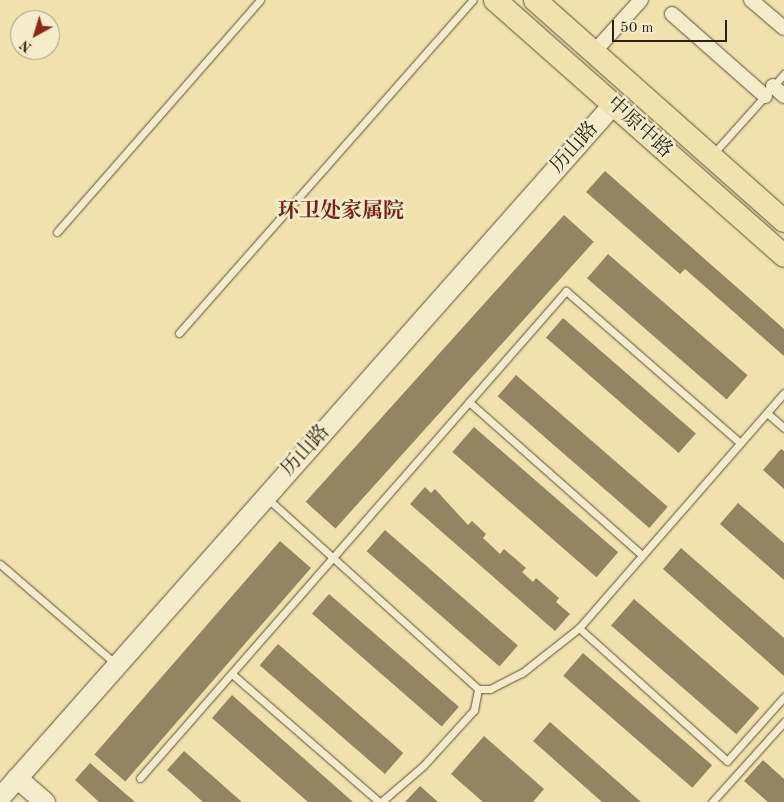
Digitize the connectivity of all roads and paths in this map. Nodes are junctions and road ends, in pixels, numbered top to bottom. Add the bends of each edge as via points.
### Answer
1 (260, 0) edge
2 (473, 0) edge
3 (495, 0) edge
4 (535, 0) edge
5 (641, 0) edge
6 (751, 0) edge
7 (672, 14) dead end
8 (784, 28) edge
9 (594, 52) junction
10 (784, 74) edge
11 (769, 91) junction
12 (784, 96) edge
13 (613, 105) junction
14 (711, 156) junction
15 (784, 221) edge
16 (57, 232) dead end
17 (784, 256) edge
18 (180, 333) dead end
19 (784, 393) edge
20 (469, 402) junction
21 (767, 413) junction
22 (784, 428) edge
23 (740, 443) junction
24 (266, 497) junction
25 (642, 555) junction
26 (334, 558) junction
27 (0, 564) edge
28 (578, 628) junction
29 (117, 665) junction
30 (232, 674) junction
31 (478, 689) junction
32 (784, 696) edge
33 (784, 722) edge
34 (18, 778) junction
35 (140, 778) dead end
36 (0, 798) edge
37 (45, 802) edge
38 (380, 802) edge
39 (712, 802) edge

1 - 16 lane
2 - 18 lane
3 - 13 main road, 中原中路
4 - 9 main road, 中原中路
5 - 9 street
6 - 8 street
7 - 11 street
9 - 14 main road, 中原中路
10 - 11 lane
11 - 12 street
11 - 14 lane
13 - 17 main road, 中原中路
13 - 24 street, 历山路
14 - 15 main road, 中原中路
19 - 21 lane
20 - 23 lane via 566,291
20 - 25 lane
20 - 26 lane
21 - 22 lane
21 - 23 lane
23 - 25 lane
24 - 26 lane
24 - 29 street, 历山路
25 - 28 lane
26 - 30 lane
26 - 31 lane
27 - 29 lane
28 - 31 lane via 522,673 490,689
28 - 32 lane via 727,762
29 - 34 street, 历山路
30 - 35 lane
30 - 38 lane
31 - 38 lane via 474,710 423,766
33 - 39 lane
34 - 36 street, 历山路
34 - 37 street

